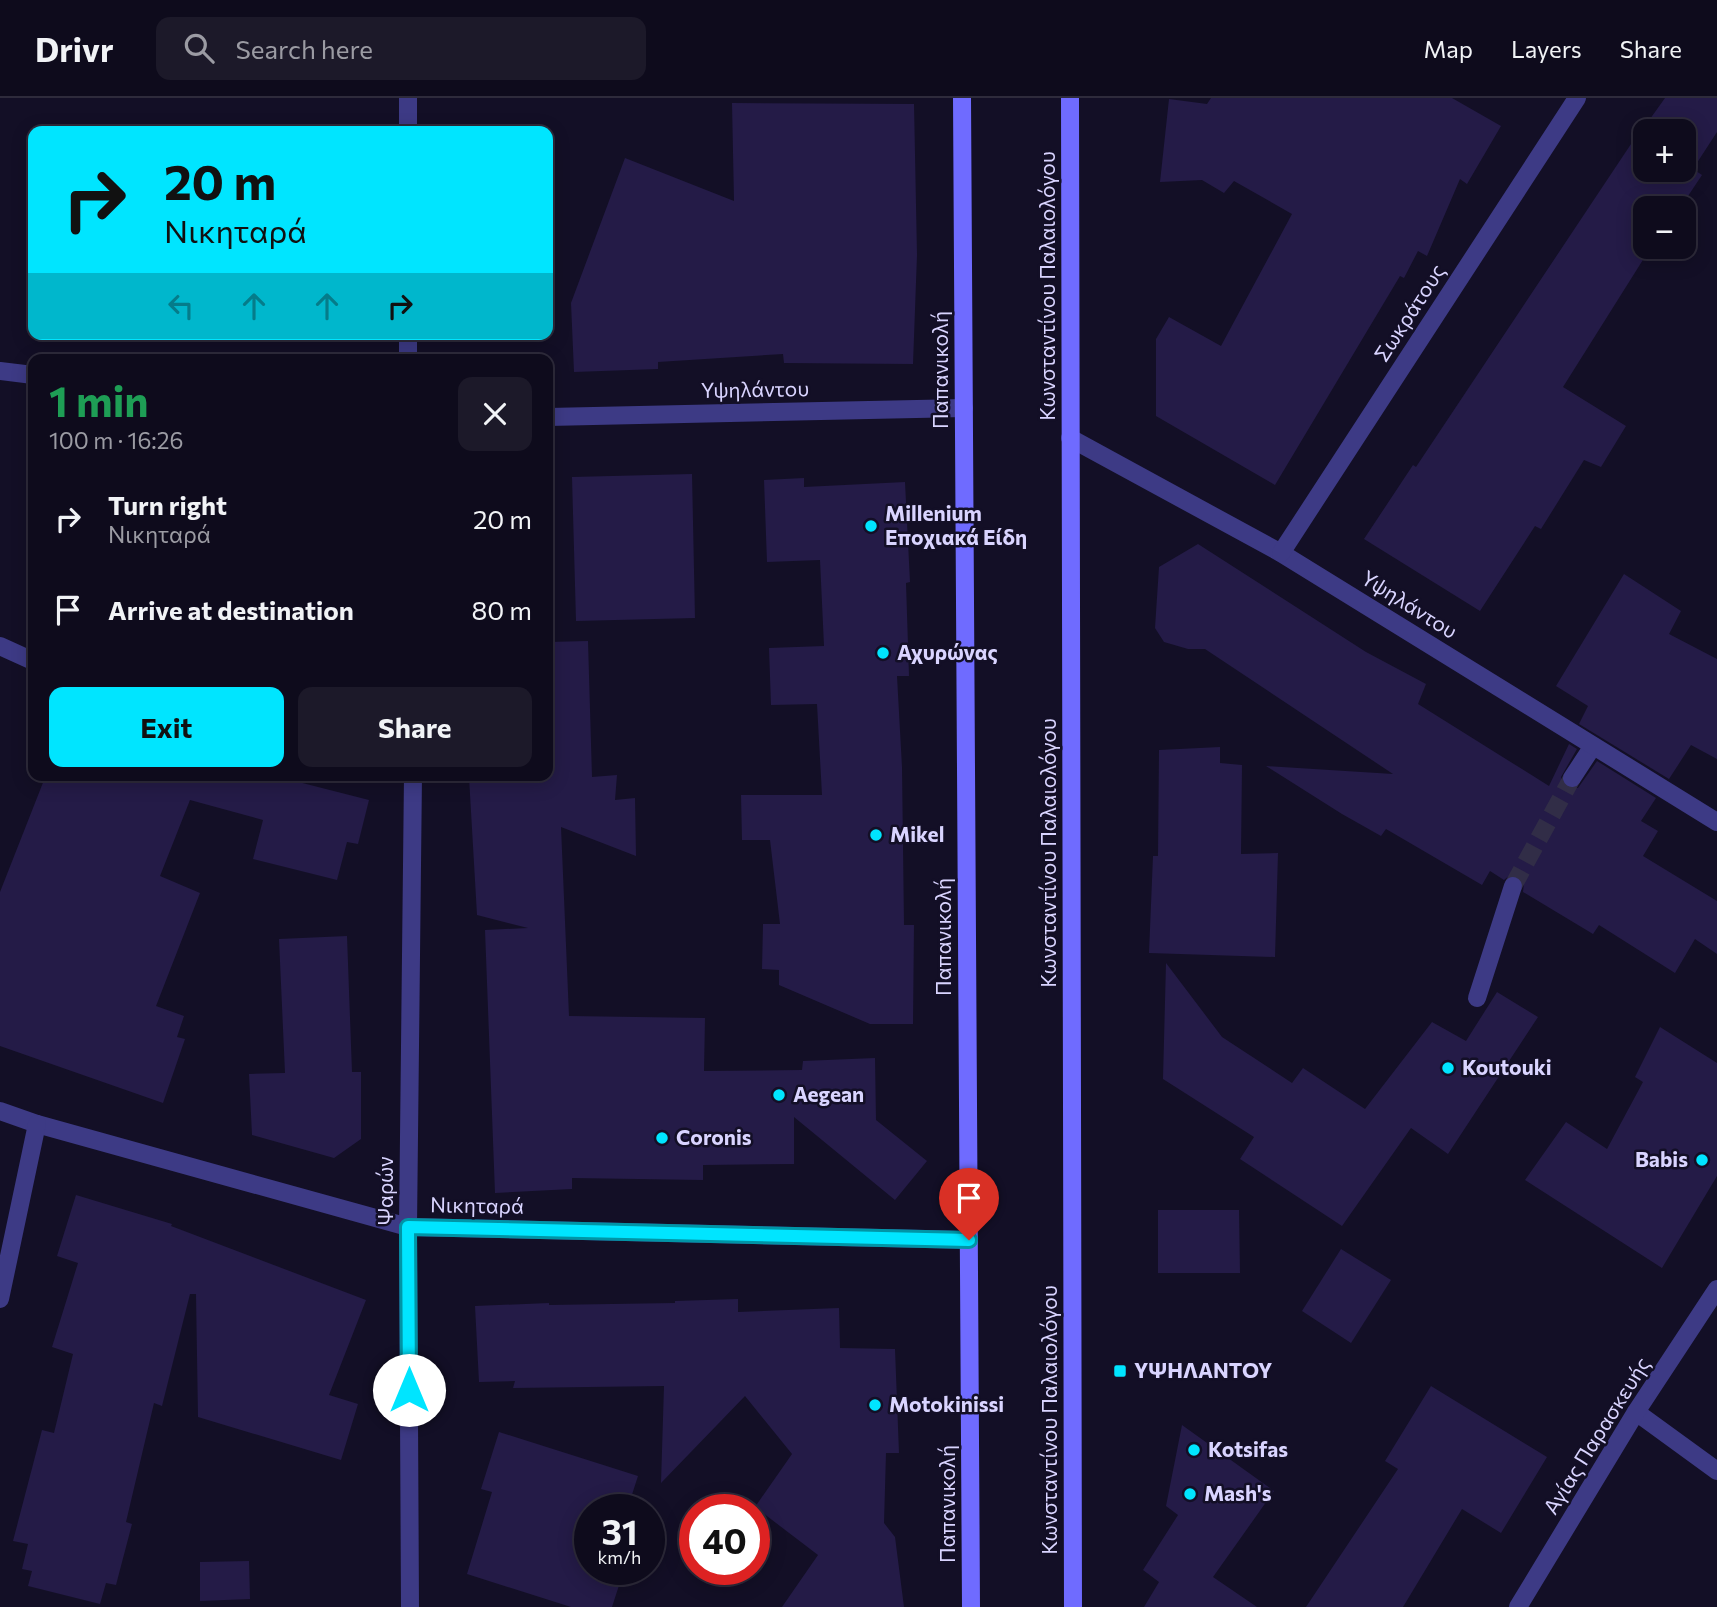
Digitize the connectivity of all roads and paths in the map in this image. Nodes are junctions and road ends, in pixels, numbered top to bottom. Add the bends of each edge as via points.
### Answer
1 (408, 98) edge
2 (961, 98) edge
3 (1070, 98) edge
4 (1577, 98) edge
5 (408, 126) edge
6 (0, 371) edge
7 (28, 374) edge
8 (964, 408) junction
9 (553, 417) edge
10 (1070, 438) junction
11 (1281, 553) junction
12 (0, 646) edge
13 (28, 658) edge
14 (1593, 746) junction
15 (1572, 778) tunnel mouth
16 (412, 781) edge
17 (1717, 822) edge
18 (1513, 886) tunnel mouth
19 (1477, 998) dead end
20 (0, 1111) edge
21 (37, 1124) junction
22 (408, 1227) junction
23 (969, 1240) junction
24 (1717, 1289) edge
25 (0, 1299) edge
26 (1636, 1412) junction
27 (1717, 1471) edge
28 (410, 1607) edge
29 (971, 1607) edge
30 (1073, 1607) edge
31 (1518, 1607) edge

1 - 5 street
2 - 8 main road, Παπανικολή
3 - 10 main road, Κωνσταντίνου Παλαιολόγου
4 - 11 street, Σωκράτους
6 - 7 street
8 - 9 street, Υψηλάντου
8 - 23 main road, Παπανικολή
10 - 11 street, Υψηλάντου
10 - 30 main road, Κωνσταντίνου Παλαιολόγου
11 - 14 street, Υψηλάντου
12 - 13 street
14 - 15 street
14 - 17 street, Υψηλάντου
16 - 22 street, Ψαρών
18 - 19 street
20 - 21 street, Νικηταρά
21 - 22 street, Νικηταρά
21 - 25 street
22 - 23 street, Νικηταρά
22 - 28 street, Ψαρών
23 - 29 main road, Παπανικολή
24 - 26 street, Αγίας Παρασκευής
26 - 27 street
26 - 31 street, Αγίας Παρασκευής

